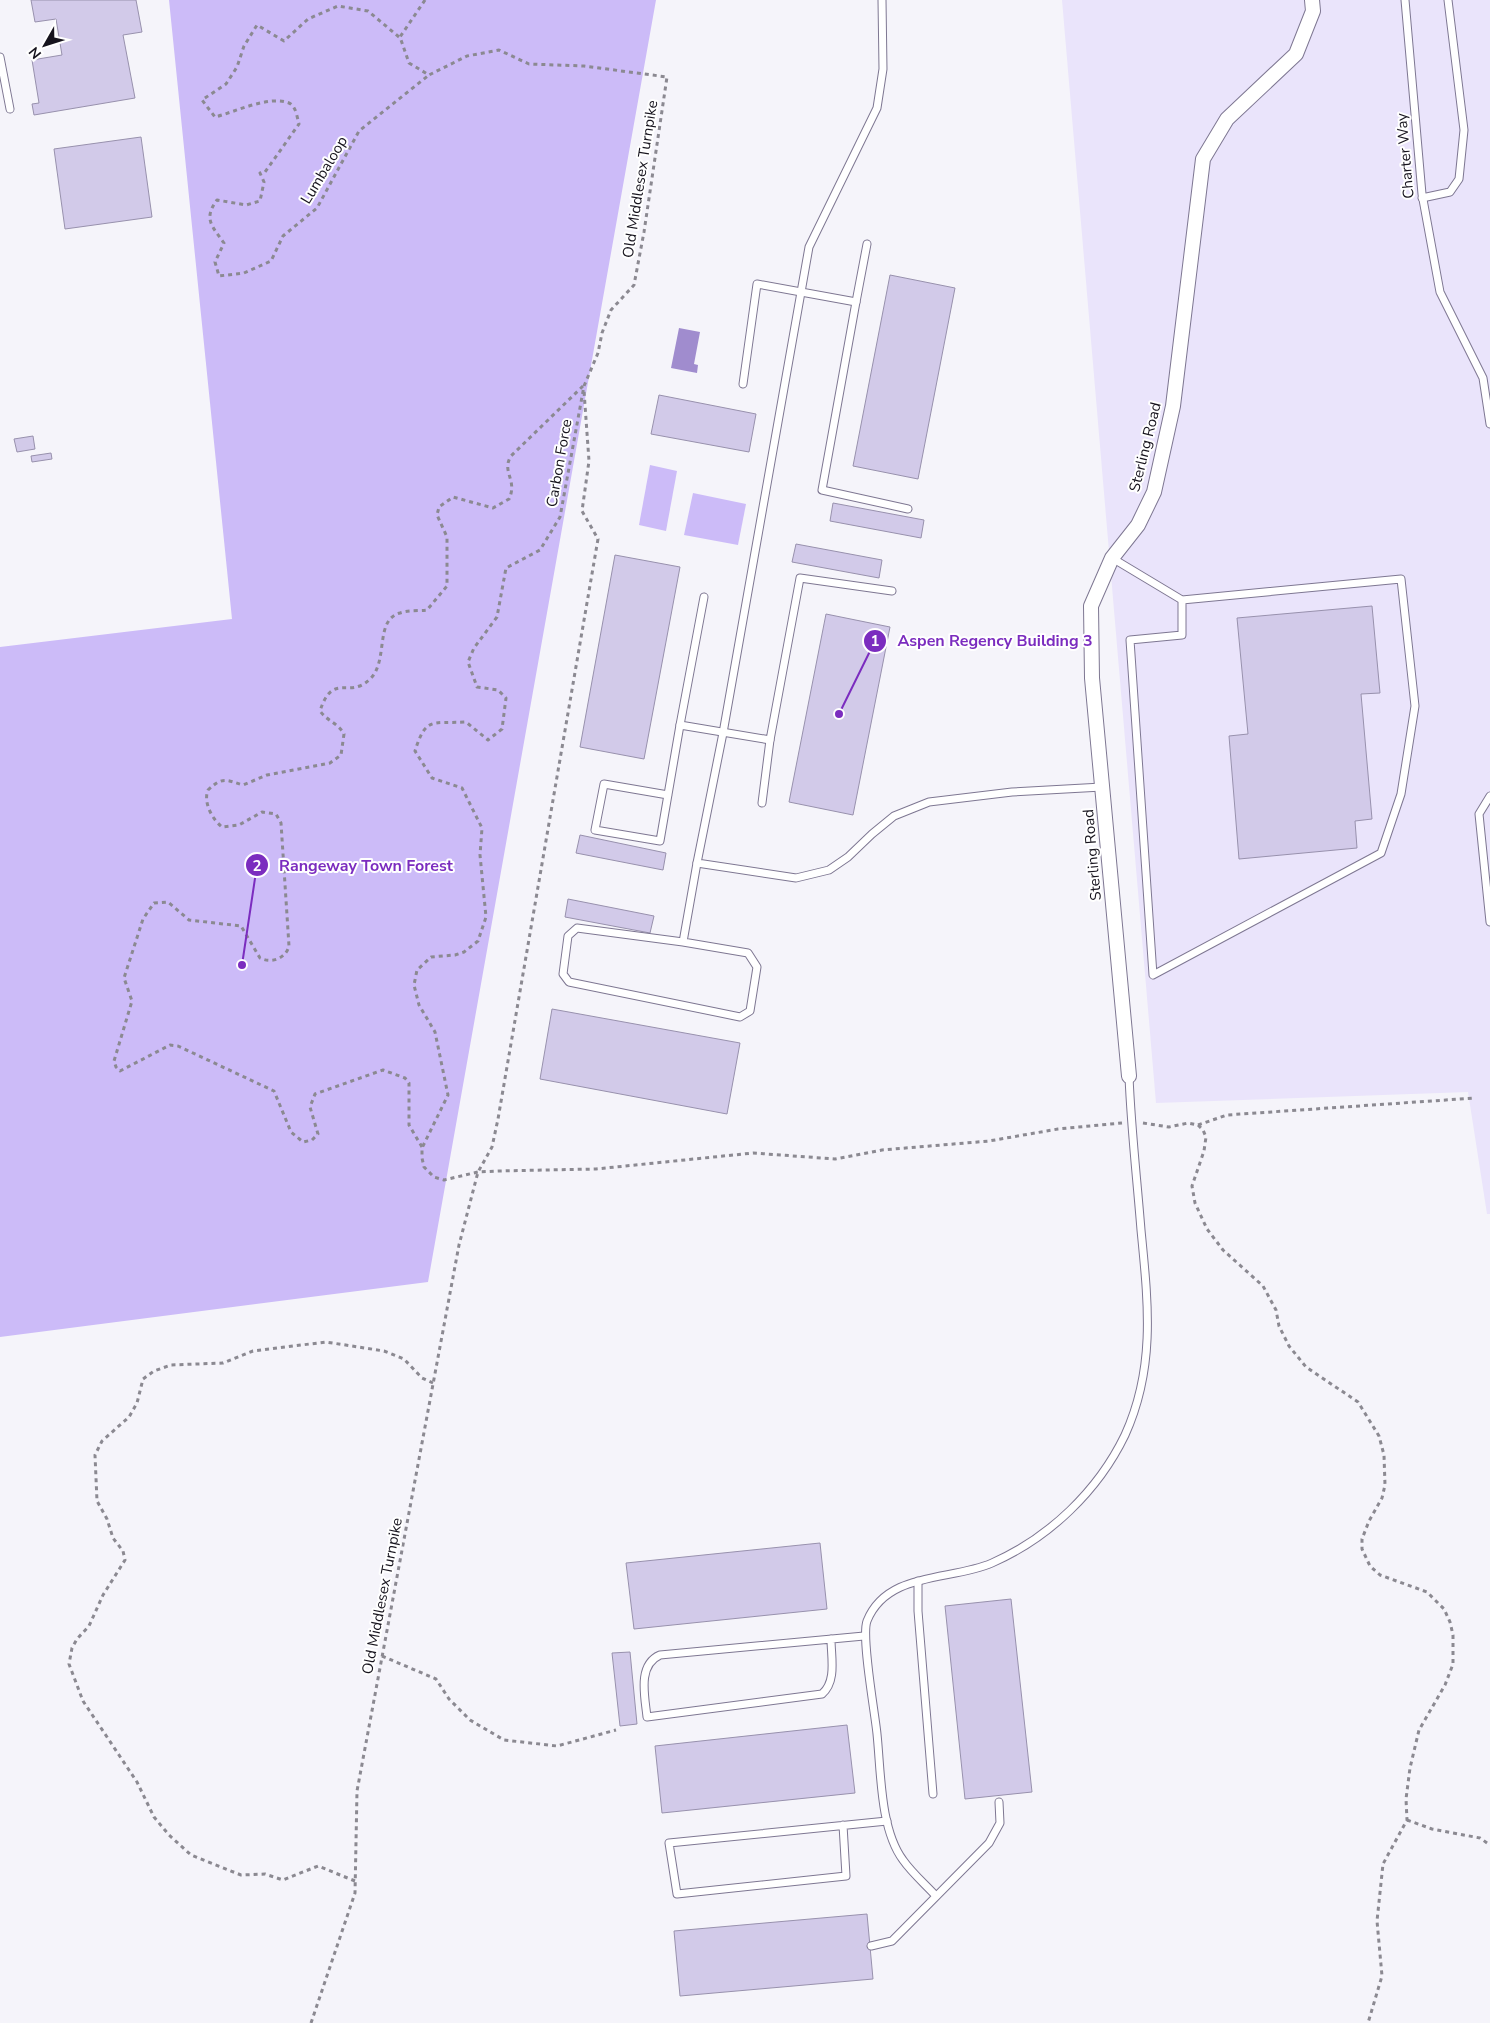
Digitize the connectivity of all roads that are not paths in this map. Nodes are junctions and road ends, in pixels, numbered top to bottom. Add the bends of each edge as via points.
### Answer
1 (882, 0) edge
2 (1312, 0) edge
3 (1405, 0) edge
4 (1448, 0) edge
5 (0, 57) edge
6 (10, 110) dead end
7 (1422, 198) junction
8 (867, 244) dead end
9 (800, 292) junction
10 (856, 302) junction
11 (743, 384) dead end
12 (1488, 397) edge
13 (1490, 424) edge
14 (908, 509) dead end
15 (1112, 558) junction
16 (892, 591) dead end
17 (704, 597) dead end
18 (1182, 600) junction
19 (680, 725) junction
20 (723, 732) junction
21 (770, 740) junction
22 (1102, 787) junction
23 (668, 795) junction
24 (1490, 796) edge
25 (762, 803) dead end
26 (697, 863) junction
27 (1490, 922) edge
28 (683, 942) junction
29 (1129, 1076) joint
30 (918, 1581) junction
31 (864, 1636) junction
32 (830, 1639) junction
33 (933, 1794) dead end
34 (999, 1802) dead end
35 (887, 1821) junction
36 (843, 1825) junction
37 (936, 1896) junction
38 (871, 1946) dead end

1 - 9 lane via 883,69 877,108 809,247
2 - 15 street, Sterling Road via 1313,11 1296,54 1227,118 1203,159 1173,406 1163,453 1154,492 1138,525
3 - 7 lane, Charter Way
4 - 7 lane via 1464,130 1459,179 1450,192
5 - 6 lane
7 - 12 lane, Charter Way via 1440,292 1483,378
8 - 10 lane
9 - 10 lane
9 - 11 lane via 757,284
9 - 20 lane
10 - 14 lane via 822,490
12 - 13 lane, Charter Way
15 - 18 lane
15 - 22 street, Sterling Road via 1092,606 1092,678
16 - 21 lane via 800,578
17 - 19 lane
18 - 18 lane via 1401,579 1415,706 1401,794 1381,853 1153,975 1130,640 1182,636
19 - 20 lane
19 - 23 lane
20 - 21 lane
20 - 26 lane
21 - 25 lane
22 - 26 lane via 1012,792 929,802 894,816 829,870 796,878
22 - 29 street, Sterling Road
23 - 23 lane via 660,841 595,830 604,784
24 - 27 lane via 1479,814
26 - 28 lane
28 - 28 lane via 748,953 757,967 750,1010 740,1017 569,982 563,974 568,936 577,928
29 - 30 lane via 1149,1315 1143,1384 1125,1434 1098,1481 1038,1538 990,1564
30 - 31 lane via 885,1596 866,1623
30 - 33 lane
31 - 32 lane
31 - 35 lane
32 - 32 lane via 660,1655 646,1670 647,1716 822,1694 831,1681
34 - 37 lane via 1000,1823 988,1844
35 - 36 lane
35 - 37 lane via 902,1858
36 - 36 lane via 669,1843 677,1894 846,1876
37 - 38 lane via 892,1941

